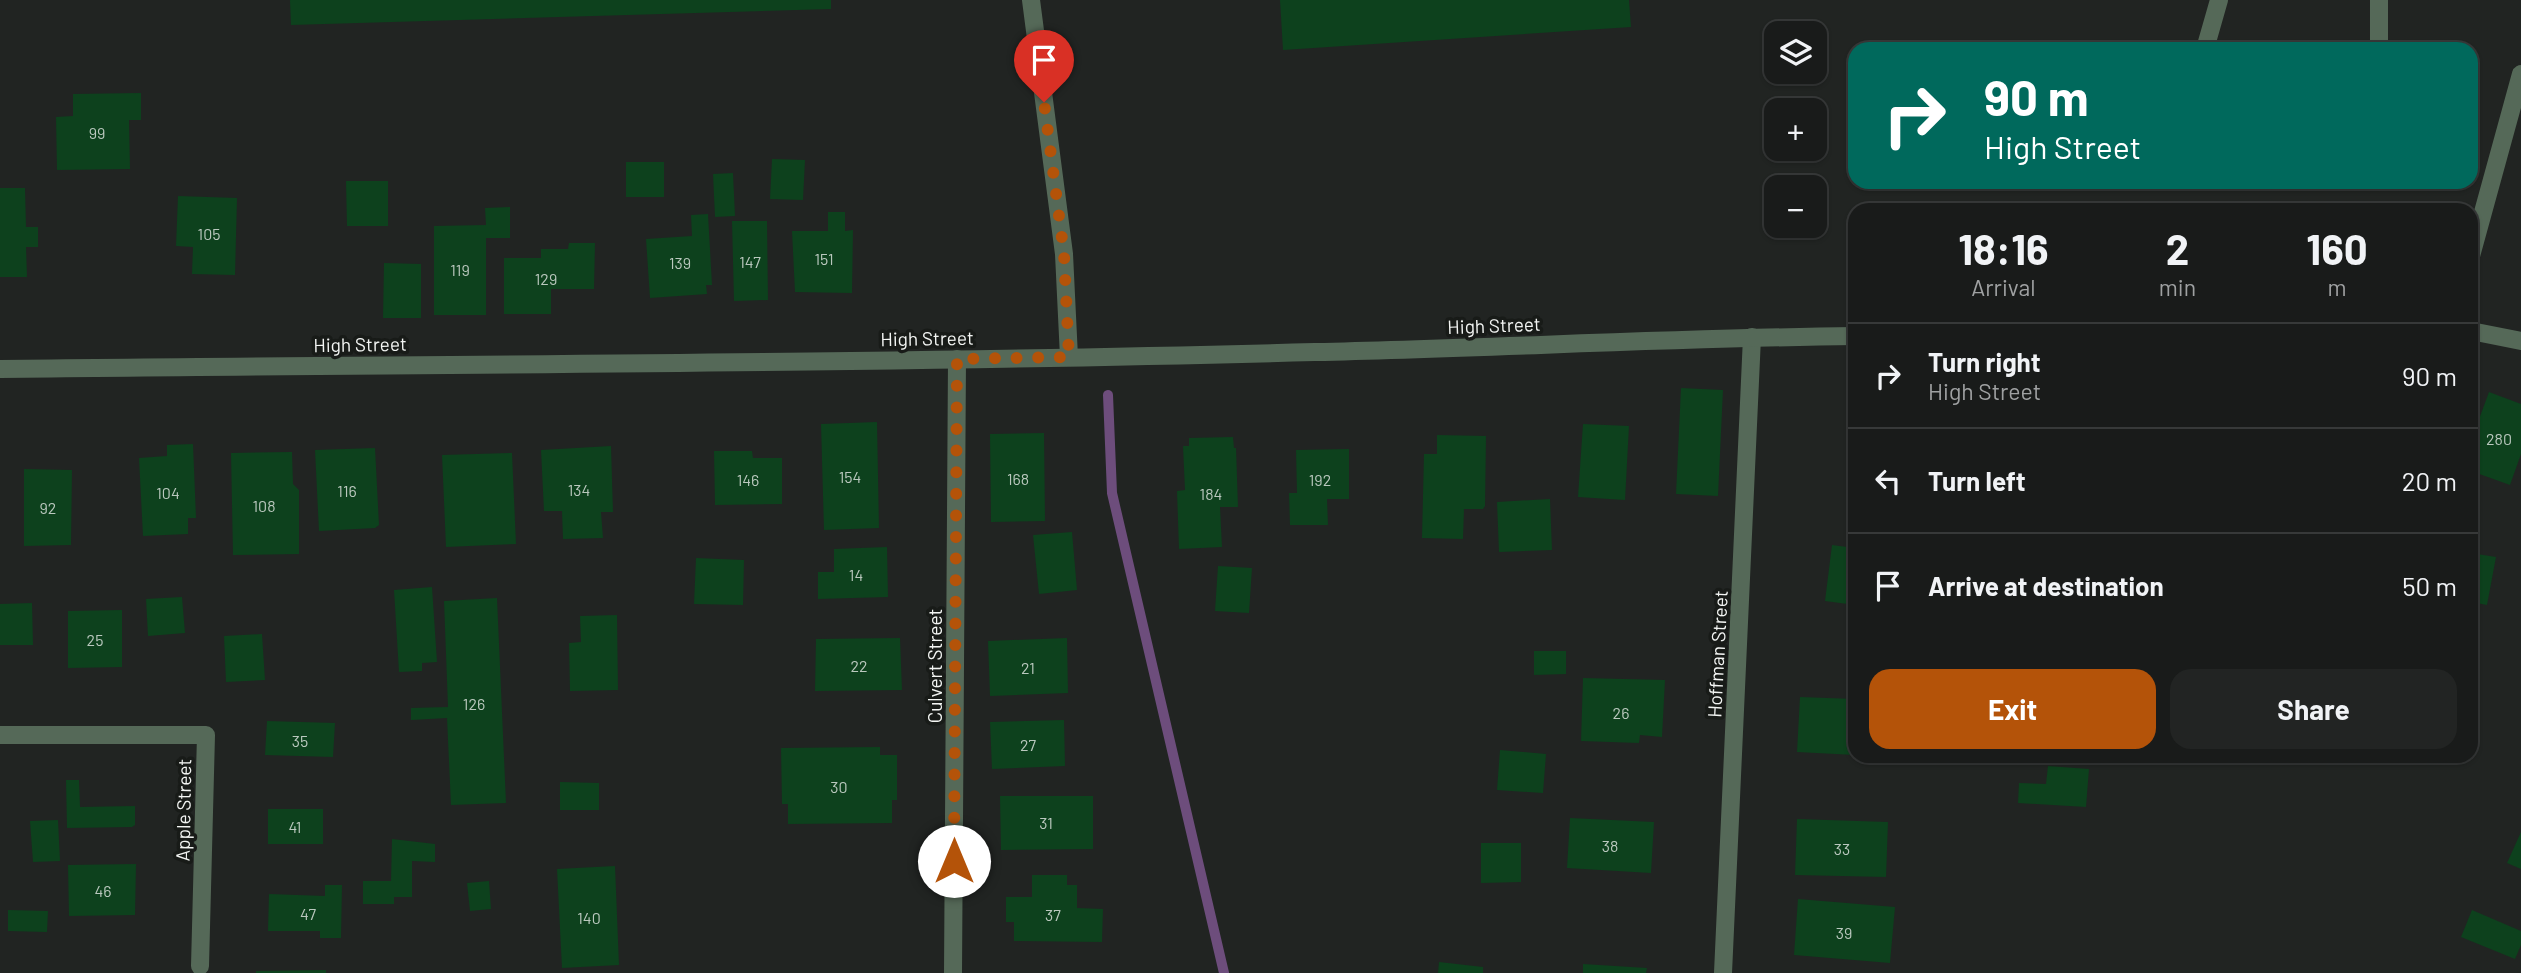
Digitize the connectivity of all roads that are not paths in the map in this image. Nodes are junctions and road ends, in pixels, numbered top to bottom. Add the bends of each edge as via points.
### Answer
1 (1031, 0) edge
2 (2219, 0) edge
3 (2379, 0) edge
4 (2207, 42) edge
5 (2379, 42) edge
6 (2521, 74) edge
7 (2478, 231) edge
8 (2478, 332) edge
9 (1848, 336) edge
10 (1752, 337) junction
11 (2521, 341) edge
12 (1069, 357) junction
13 (957, 359) junction
14 (0, 369) edge
15 (0, 735) edge
16 (200, 966) dead end
17 (953, 973) edge
18 (1723, 973) edge

1 - 12 street via 1064,254
2 - 4 street
3 - 5 street
6 - 7 street
8 - 11 street
9 - 10 street, High Street
10 - 12 street, High Street
10 - 18 street, Hoffman Street
12 - 13 street, High Street
13 - 14 street, High Street
13 - 17 street, Culvert Street
15 - 16 street, Apple Street via 206,735

